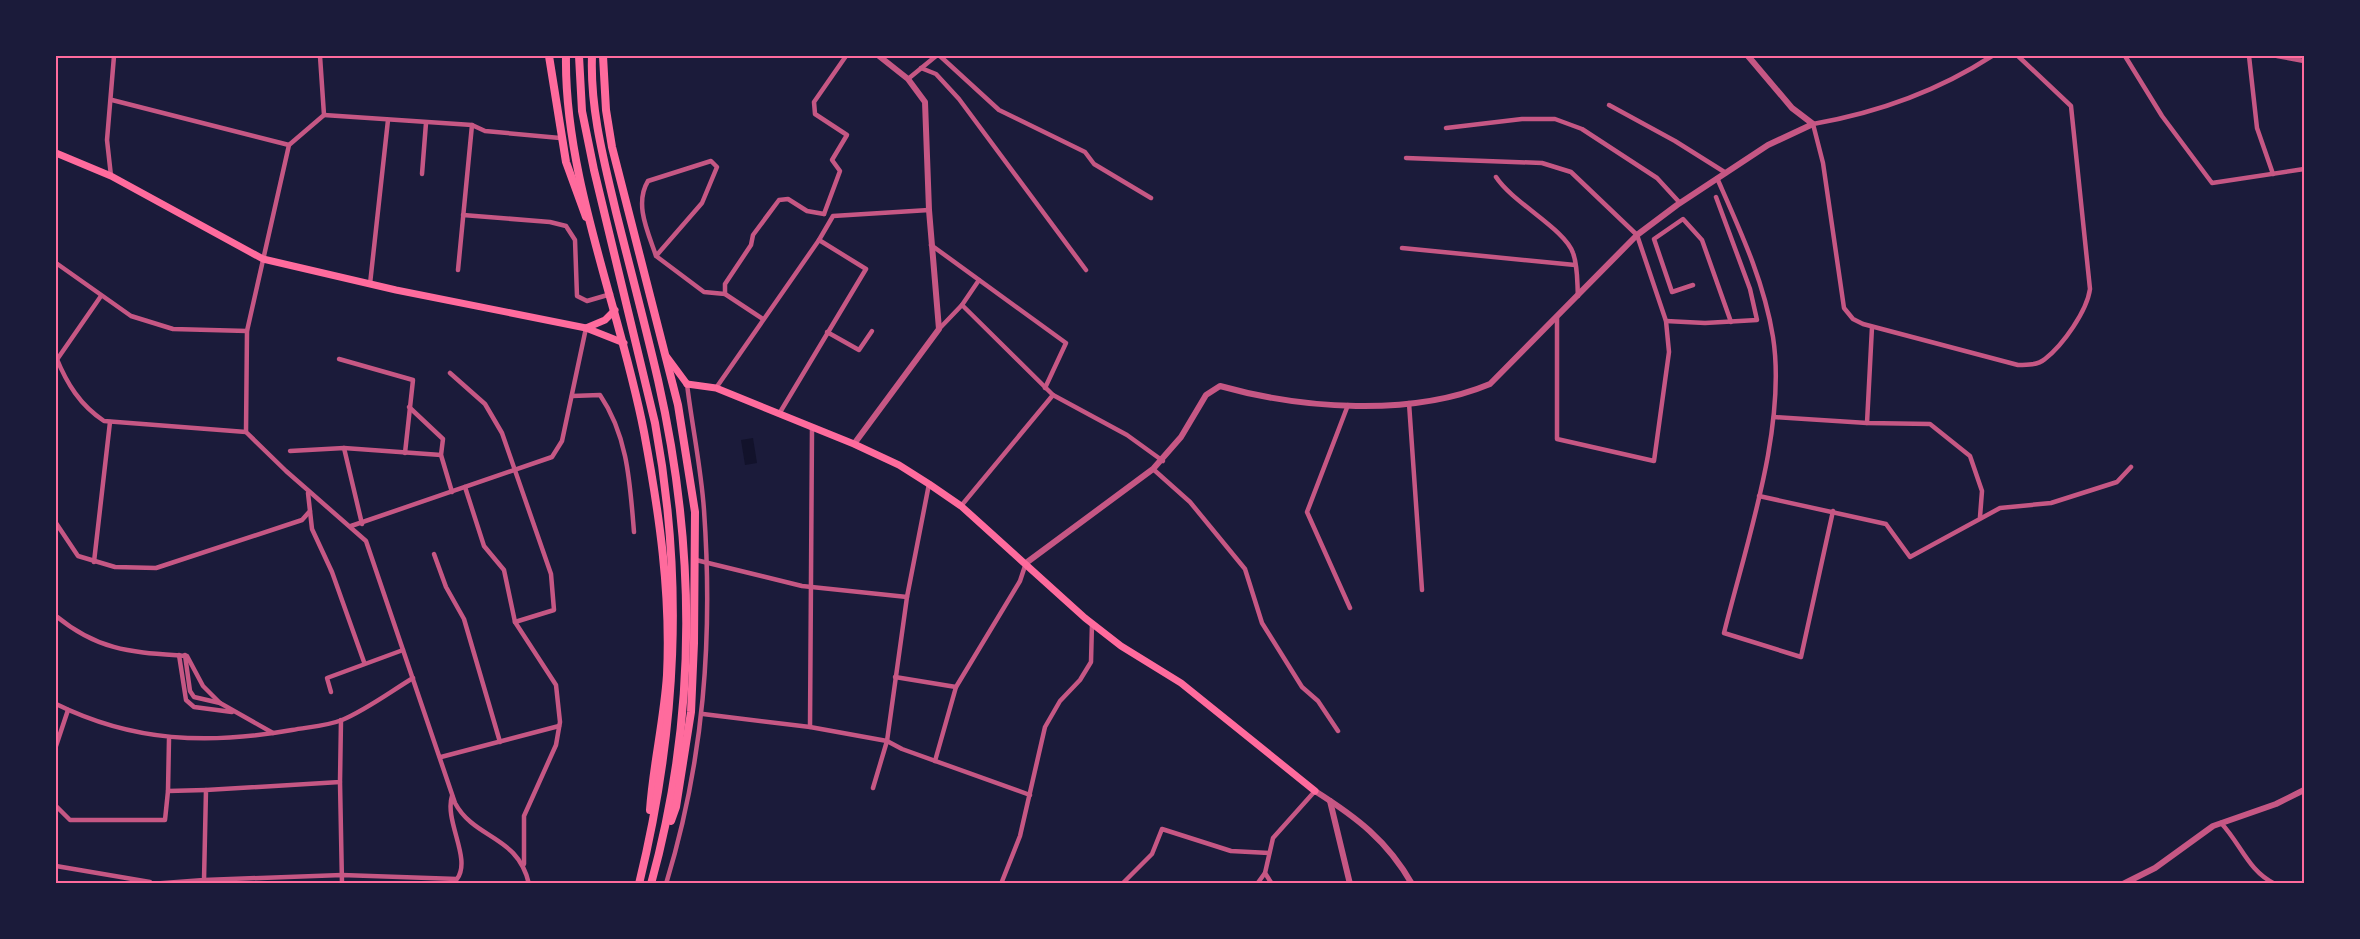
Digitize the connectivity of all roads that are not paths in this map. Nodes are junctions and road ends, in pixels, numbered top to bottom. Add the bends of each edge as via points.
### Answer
1 (114, 56) edge
2 (320, 56) edge
3 (549, 56) edge
4 (566, 56) edge
5 (579, 56) edge
6 (592, 56) edge
7 (603, 56) edge
8 (846, 56) edge
9 (879, 56) edge
10 (938, 56) edge
11 (1748, 56) edge
12 (1992, 56) edge
13 (2018, 56) edge
14 (2125, 56) edge
15 (2249, 56) edge
16 (2277, 56) edge
17 (2304, 61) edge
18 (921, 68) junction
19 (908, 79) junction
20 (112, 100) junction
21 (1609, 105) dead end
22 (324, 115) junction
23 (388, 120) junction
24 (426, 123) junction
25 (1813, 124) junction
26 (472, 125) junction
27 (1446, 128) dead end
28 (560, 138) junction
29 (289, 145) junction
30 (56, 153) edge
31 (1406, 158) dead end
32 (2304, 169) edge
33 (1726, 172) junction
34 (422, 174) dead end
35 (2273, 174) junction
36 (111, 176) junction
37 (1496, 177) dead end
38 (1717, 178) junction
39 (1716, 197) dead end
40 (1151, 198) dead end
41 (1680, 203) junction
42 (929, 210) junction
43 (824, 214) junction
44 (463, 215) junction
45 (833, 216) junction
46 (1637, 235) junction
47 (819, 240) junction
48 (596, 242) junction
49 (931, 245) junction
50 (1402, 248) dead end
51 (656, 255) junction
52 (263, 259) junction
53 (56, 263) edge
54 (1575, 265) junction
55 (458, 270) dead end
56 (1086, 270) dead end
57 (979, 280) junction
58 (370, 284) junction
59 (1693, 285) dead end
60 (610, 294) junction
61 (725, 294) junction
62 (101, 296) junction
63 (1578, 296) junction
64 (962, 305) junction
65 (615, 310) junction
66 (1557, 318) junction
67 (763, 319) junction
68 (1666, 321) junction
69 (1731, 322) junction
70 (1872, 327) junction
71 (586, 328) junction
72 (939, 329) junction
73 (247, 331) junction
74 (872, 331) dead end
75 (827, 332) junction
76 (624, 343) junction
77 (663, 348) junction
78 (339, 359) dead end
79 (56, 360) edge
80 (450, 373) dead end
81 (687, 384) junction
82 (716, 387) junction
83 (1045, 388) junction
84 (1053, 395) junction
85 (572, 396) junction
86 (1409, 403) junction
87 (678, 405) junction
88 (1348, 405) junction
89 (410, 406) junction
90 (778, 414) junction
91 (1774, 417) junction
92 (110, 422) junction
93 (1867, 423) junction
94 (812, 428) junction
95 (246, 432) junction
96 (854, 444) junction
97 (344, 448) junction
98 (290, 452) dead end
99 (405, 453) junction
100 (441, 455) junction
101 (1163, 461) junction
102 (2131, 467) dead end
103 (516, 470) junction
104 (1153, 470) junction
105 (929, 484) junction
106 (465, 487) junction
107 (308, 491) junction
108 (452, 492) junction
109 (1759, 496) junction
110 (961, 506) junction
111 (310, 511) junction
112 (1833, 511) junction
113 (1980, 518) junction
114 (56, 523) edge
115 (362, 524) junction
116 (351, 526) junction
117 (634, 532) dead end
118 (434, 554) dead end
119 (696, 560) junction
120 (94, 562) junction
121 (705, 562) junction
122 (1026, 563) junction
123 (809, 585) junction
124 (1422, 590) dead end
125 (907, 597) junction
126 (1350, 608) dead end
127 (56, 616) edge
128 (515, 621) junction
129 (1092, 623) junction
130 (404, 650) junction
131 (182, 655) junction
132 (364, 662) junction
133 (895, 677) junction
134 (413, 678) junction
135 (956, 687) junction
136 (331, 692) dead end
137 (220, 703) junction
138 (56, 704) edge
139 (68, 710) junction
140 (238, 713) junction
141 (703, 714) junction
142 (341, 720) junction
143 (560, 726) junction
144 (810, 727) junction
145 (1338, 731) dead end
146 (273, 733) junction
147 (169, 739) junction
148 (887, 741) junction
149 (500, 742) junction
150 (56, 746) edge
151 (441, 757) junction
152 (935, 761) junction
153 (340, 782) junction
154 (873, 788) dead end
155 (168, 790) junction
156 (206, 790) junction
157 (2304, 790) edge
158 (1315, 791) junction
159 (1030, 795) junction
160 (452, 796) junction
161 (1330, 800) junction
162 (56, 806) edge
163 (2221, 823) junction
164 (647, 853) junction
165 (1269, 853) junction
166 (659, 854) junction
167 (524, 864) junction
168 (56, 866) edge
169 (1265, 873) junction
170 (342, 875) junction
171 (204, 880) junction
172 (150, 883) edge
173 (342, 884) edge
174 (529, 884) edge
175 (639, 884) edge
176 (651, 884) edge
177 (666, 884) edge
178 (1001, 884) edge
179 (1122, 884) edge
180 (1257, 884) edge
181 (1272, 884) edge
182 (1350, 884) edge
183 (1412, 884) edge
184 (2123, 884) edge
185 (2275, 884) edge

1 - 20 street
2 - 22 street
3 - 28 highway
4 - 48 highway via 569,108
5 - 164 highway via 582,111 655,423 673,557 674,647 666,745
6 - 166 highway via 595,112 605,167 658,381 676,470 685,557 687,653 680,743
7 - 77 highway via 612,147
8 - 43 street via 814,102 815,114 847,135 832,160 840,171
9 - 19 street
10 - 18 street
10 - 40 street via 999,110 1085,152 1094,164
11 - 25 street via 1792,108
12 - 25 street via 1960,76 1861,115
13 - 70 street via 2071,106 2090,289 2085,310 2044,360 2030,365
14 - 35 street via 2162,116 2212,183
15 - 35 street via 2257,128
16 - 17 street
18 - 19 street
18 - 56 street via 936,74 959,99
19 - 42 street via 925,102
20 - 29 street
20 - 36 street via 107,140
21 - 33 street
22 - 23 street
22 - 29 street
23 - 24 street
23 - 58 street
24 - 26 street
24 - 34 street
25 - 33 street via 1768,145
25 - 70 street via 1823,163 1844,308 1853,319
26 - 28 street via 485,131
26 - 44 street
27 - 41 street via 1555,119 1582,129 1657,178
28 - 48 highway
29 - 52 street
30 - 36 main road
31 - 46 street via 1542,163 1557,167 1590,187
32 - 35 street
33 - 38 street
36 - 52 main road
37 - 54 street via 1506,192 1547,224 1573,251
38 - 41 street
38 - 91 street via 1764,296 1776,370
39 - 69 street via 1750,289 1757,321
41 - 46 street
42 - 45 street
42 - 49 street
43 - 45 street
43 - 61 street via 807,211 788,199 779,200 753,235 751,245 725,284
44 - 55 street
44 - 60 street via 566,226 575,240 577,296 587,301
45 - 47 street
46 - 63 street
46 - 68 street
47 - 67 street
47 - 75 street via 866,268
48 - 60 highway
49 - 57 street
49 - 72 street
50 - 54 street
51 - 51 street via 702,203 717,167 711,161 648,181 643,189 643,213
51 - 61 street via 704,292
52 - 58 main road
52 - 73 street
53 - 62 street
54 - 63 street
57 - 64 street
57 - 83 street via 1066,343
58 - 71 main road
59 - 69 street via 1672,292 1654,239 1683,219 1702,240
60 - 65 highway
61 - 67 street
62 - 73 street via 131,316 173,329
62 - 79 street
63 - 66 street
64 - 72 street
64 - 83 street
65 - 71 main road via 605,320
65 - 76 highway
66 - 68 street via 1557,439 1654,461 1669,352
66 - 86 street via 1490,384 1466,394
67 - 82 street
68 - 69 street
70 - 93 street
71 - 76 main road
71 - 85 street
72 - 96 street
73 - 95 street
74 - 75 street via 859,350
75 - 90 street
76 - 164 highway via 652,476 667,594 667,678
77 - 81 main road
77 - 87 highway
78 - 89 street via 413,380
79 - 92 street via 85,409
80 - 103 street via 485,404 502,433
81 - 82 main road
81 - 87 main road via 678,393
81 - 121 street via 699,462
82 - 90 main road
83 - 84 street
84 - 101 street via 1127,435
84 - 110 street
85 - 103 street via 562,441 552,457
85 - 117 street via 600,395 615,417 630,482
86 - 88 street
86 - 124 street
87 - 119 highway via 695,512
88 - 101 street via 1301,403 1220,386 1206,395
88 - 126 street via 1307,512
89 - 99 street
89 - 100 street via 443,440
90 - 94 main road
91 - 93 street
91 - 109 street
92 - 95 street
92 - 120 street
93 - 113 street via 1930,424 1970,456 1982,491
94 - 96 main road
94 - 123 street
95 - 107 street
96 - 105 main road
97 - 98 street
97 - 99 street
97 - 115 street
99 - 100 street
100 - 108 street
101 - 104 street
102 - 113 street via 2117,482 2051,503 2000,508
103 - 106 street
103 - 128 street via 551,574 554,610
104 - 122 street
104 - 145 street via 1190,502 1245,569 1262,623 1302,687 1318,701
105 - 110 main road
105 - 125 street
106 - 108 street
106 - 128 street via 484,546 504,570
107 - 111 street
107 - 116 street
108 - 115 street
109 - 112 street
109 - 112 street via 1724,633 1801,657
110 - 122 main road
111 - 120 street via 292,524 156,568
111 - 132 street via 312,529
112 - 113 street via 1886,524 1910,557
114 - 120 street via 78,555
115 - 116 street
116 - 130 street via 366,542
118 - 149 street via 464,619
119 - 121 street
119 - 166 highway via 688,730 676,807
121 - 123 street
121 - 141 street
122 - 129 main road
122 - 135 street via 1020,581
123 - 125 street
123 - 144 street
125 - 133 street
127 - 131 street via 101,644 129,652
128 - 143 street via 556,685
129 - 158 main road via 1181,683
129 - 159 street via 1091,662 1045,727
130 - 132 street
130 - 134 street
131 - 137 street via 202,686
131 - 137 street via 194,697
131 - 140 street via 185,694 190,704
132 - 136 street via 327,678
133 - 135 street
133 - 148 street
134 - 142 street
134 - 151 street
135 - 152 street
137 - 140 street
138 - 139 street
139 - 147 street via 122,730
139 - 150 street
140 - 146 street
141 - 144 street
141 - 177 street via 686,816
142 - 146 street
142 - 153 street
143 - 149 street
143 - 167 street via 556,745 524,816
144 - 148 street
146 - 147 street
147 - 155 street
148 - 152 street
148 - 154 street
149 - 151 street
151 - 160 street
152 - 159 street
153 - 156 street
153 - 170 street
155 - 156 street
155 - 162 street via 165,820 70,820
156 - 171 street
157 - 163 street
158 - 161 street
158 - 165 street via 1274,837
159 - 178 street via 1020,836
160 - 167 street via 461,814 514,851
160 - 170 street via 449,806 461,862 457,879
161 - 182 street
161 - 183 street via 1364,823 1399,861
163 - 184 street via 2155,868
163 - 185 street via 2239,843 2255,872
164 - 175 highway
165 - 169 street
165 - 179 street via 1231,851 1162,829 1152,854
166 - 176 highway
167 - 174 street
168 - 172 street
169 - 180 street
169 - 181 street
170 - 171 street
170 - 173 street
171 - 172 street

